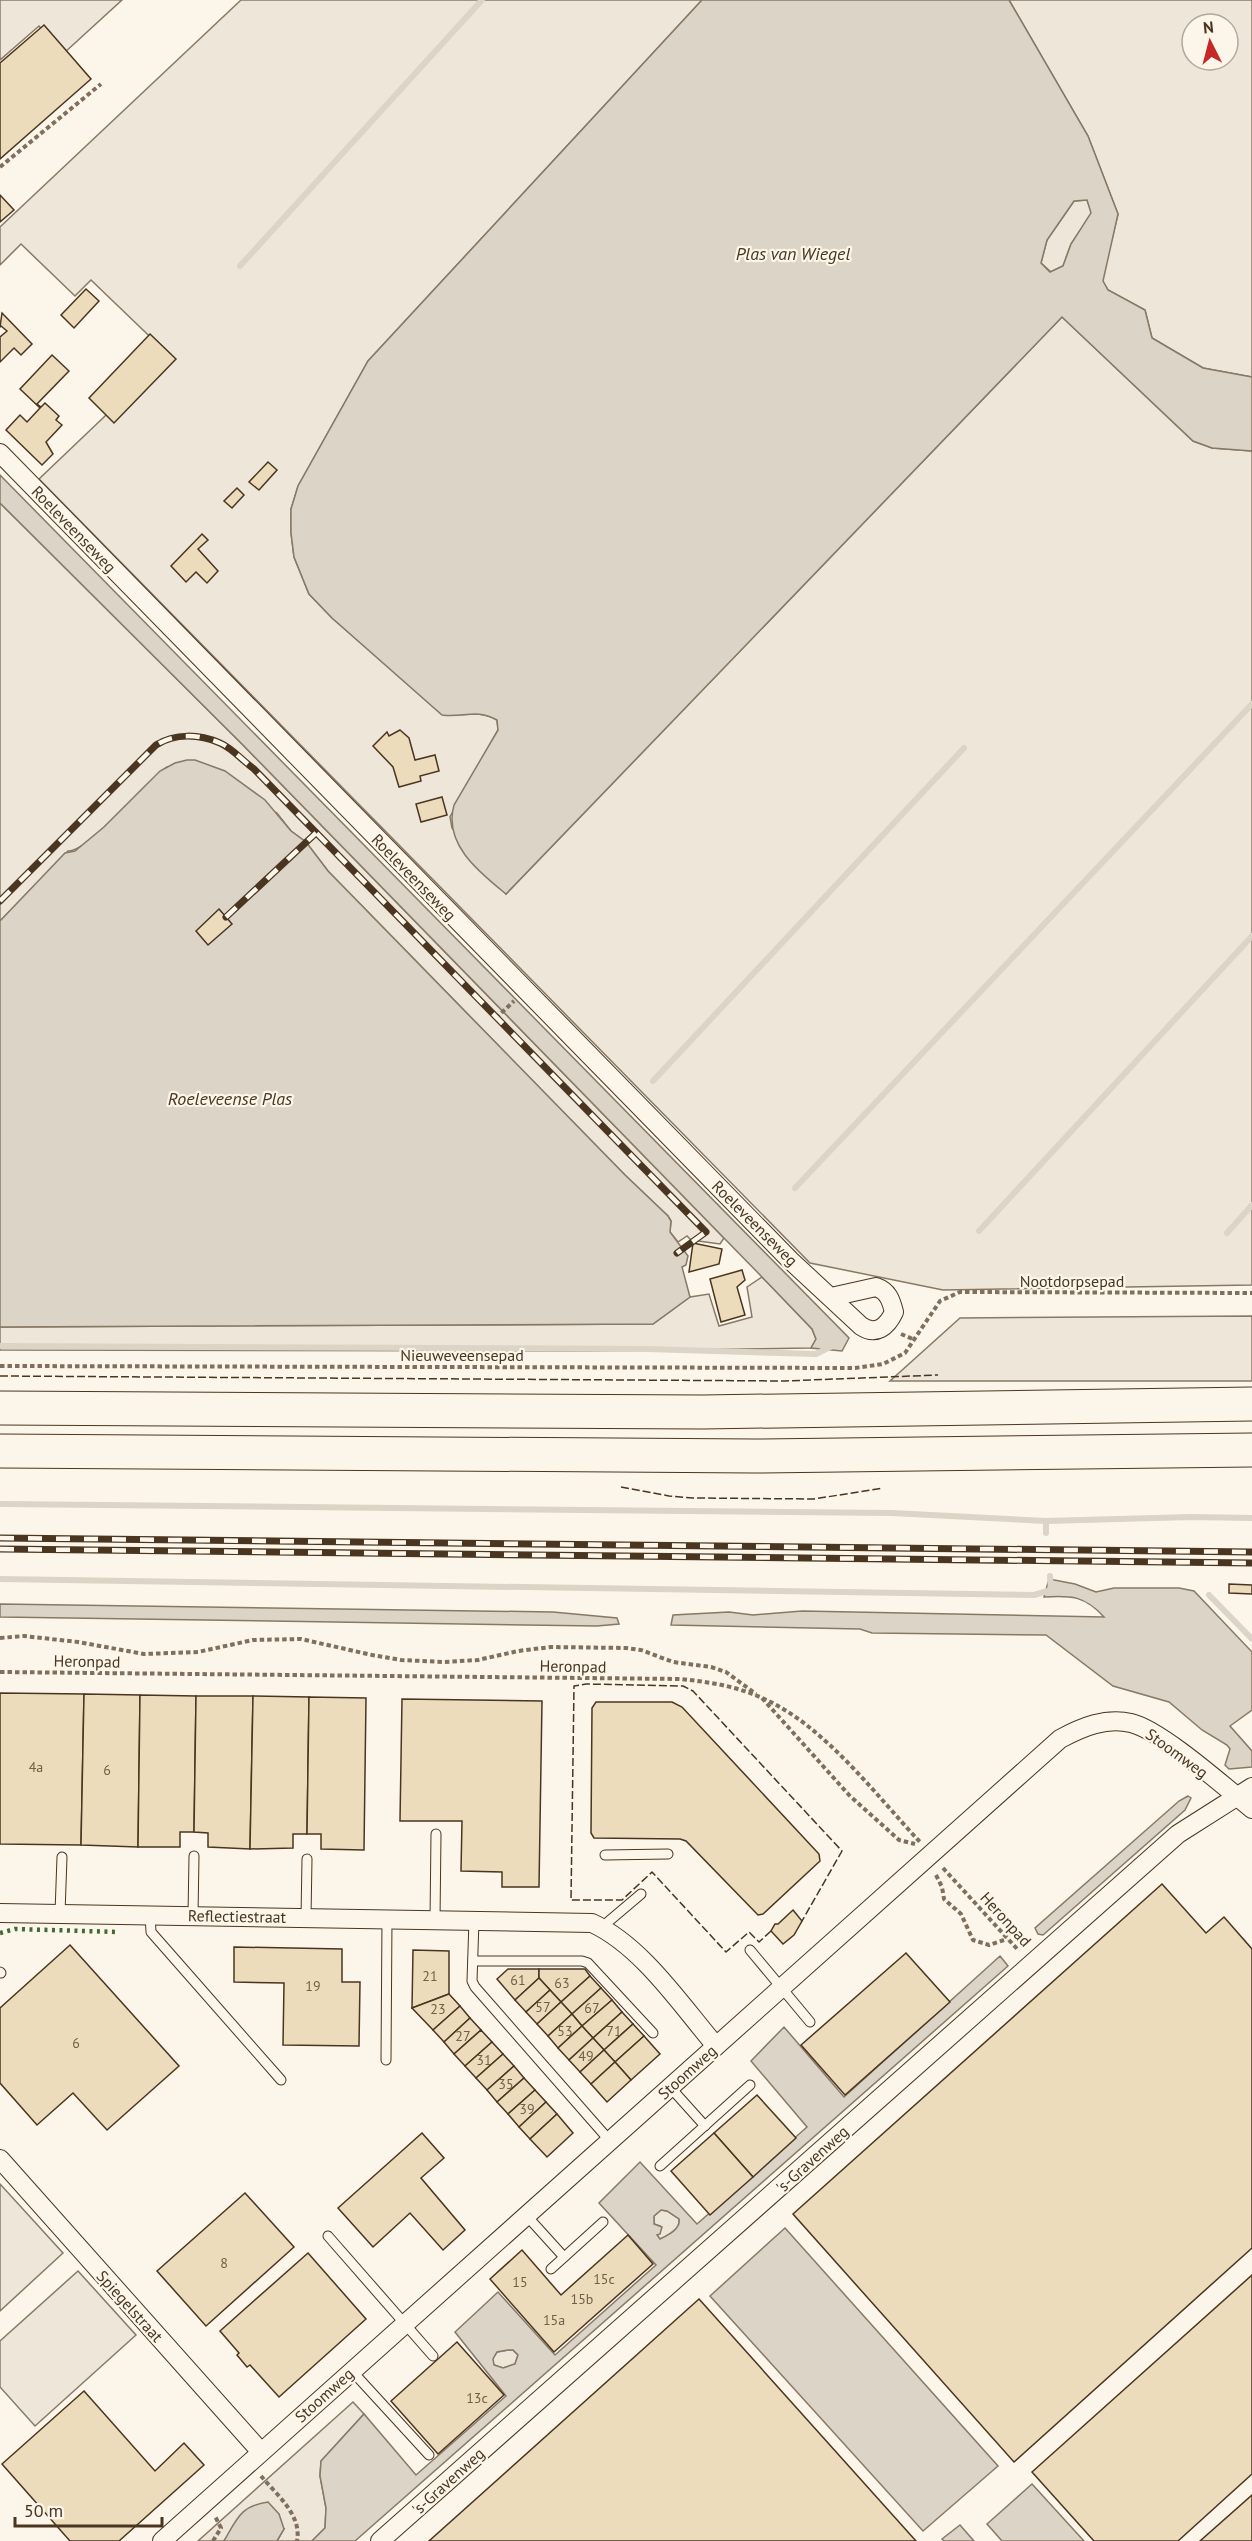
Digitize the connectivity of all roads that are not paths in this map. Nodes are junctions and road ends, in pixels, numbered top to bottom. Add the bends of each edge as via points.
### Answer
1 (0, 453) edge
2 (831, 1298) dead end
3 (1252, 1404) edge
4 (0, 1408) edge
5 (0, 1450) edge
6 (1252, 1450) edge
7 (1244, 1792) edge
8 (1252, 1809) edge
9 (436, 1834) dead end
10 (668, 1854) dead end
11 (604, 1855) dead end
12 (194, 1856) dead end
13 (62, 1857) dead end
14 (307, 1859) dead end
15 (641, 1894) dead end
16 (0, 1913) edge
17 (60, 1913) junction
18 (150, 1914) junction
19 (193, 1915) junction
20 (306, 1917) junction
21 (387, 1919) junction
22 (435, 1920) junction
23 (474, 1920) junction
24 (602, 1927) junction
25 (750, 1950) dead end
26 (473, 1961) junction
27 (782, 1987) junction
28 (810, 2022) dead end
29 (653, 2033) dead end
30 (716, 2046) junction
31 (386, 2060) dead end
32 (281, 2080) dead end
33 (750, 2085) dead end
34 (670, 2087) junction
35 (705, 2126) junction
36 (610, 2141) junction
37 (0, 2159) edge
38 (660, 2166) dead end
39 (526, 2216) junction
40 (603, 2222) dead end
41 (328, 2236) dead end
42 (564, 2257) junction
43 (551, 2269) dead end
44 (405, 2324) junction
45 (433, 2356) dead end
46 (352, 2371) junction
47 (429, 2455) dead end
48 (255, 2457) junction
49 (162, 2541) edge
50 (380, 2541) edge

1 - 2 street, Roeleveenseweg
3 - 4 highway via 715,1412
5 - 6 highway via 766,1456
7 - 8 street, Stoomweg
7 - 27 street, Stoomweg via 1153,1731 1131,1723 1085,1726 1060,1739 927,1849
7 - 50 street, 's-Gravenweg via 1178,1834
9 - 22 lane
10 - 11 lane
12 - 19 lane
13 - 17 lane
14 - 20 lane
15 - 24 lane
16 - 17 street, Reflectiestraat
17 - 18 street, Reflectiestraat
18 - 19 street, Reflectiestraat
18 - 32 lane via 151,1932
19 - 20 street, Reflectiestraat
20 - 21 street, Reflectiestraat
21 - 22 street, Reflectiestraat
21 - 31 lane
22 - 23 street, Reflectiestraat
23 - 24 street, Reflectiestraat via 592,1923
23 - 26 lane
24 - 30 street, Reflectiestraat via 632,1948
25 - 27 lane
26 - 29 lane via 588,1963
26 - 36 lane via 475,1987
27 - 28 lane
27 - 30 street, Stoomweg
30 - 34 street, Stoomweg
33 - 35 lane
34 - 35 lane
34 - 36 street, Stoomweg
35 - 38 lane
36 - 39 street, Stoomweg
37 - 48 street, Spiegelstraat
39 - 42 lane
39 - 44 street, Stoomweg
40 - 42 lane
41 - 44 lane
42 - 43 lane
44 - 45 lane
44 - 46 street, Stoomweg
46 - 47 lane
46 - 48 street, Stoomweg
48 - 49 street, Stoomweg

